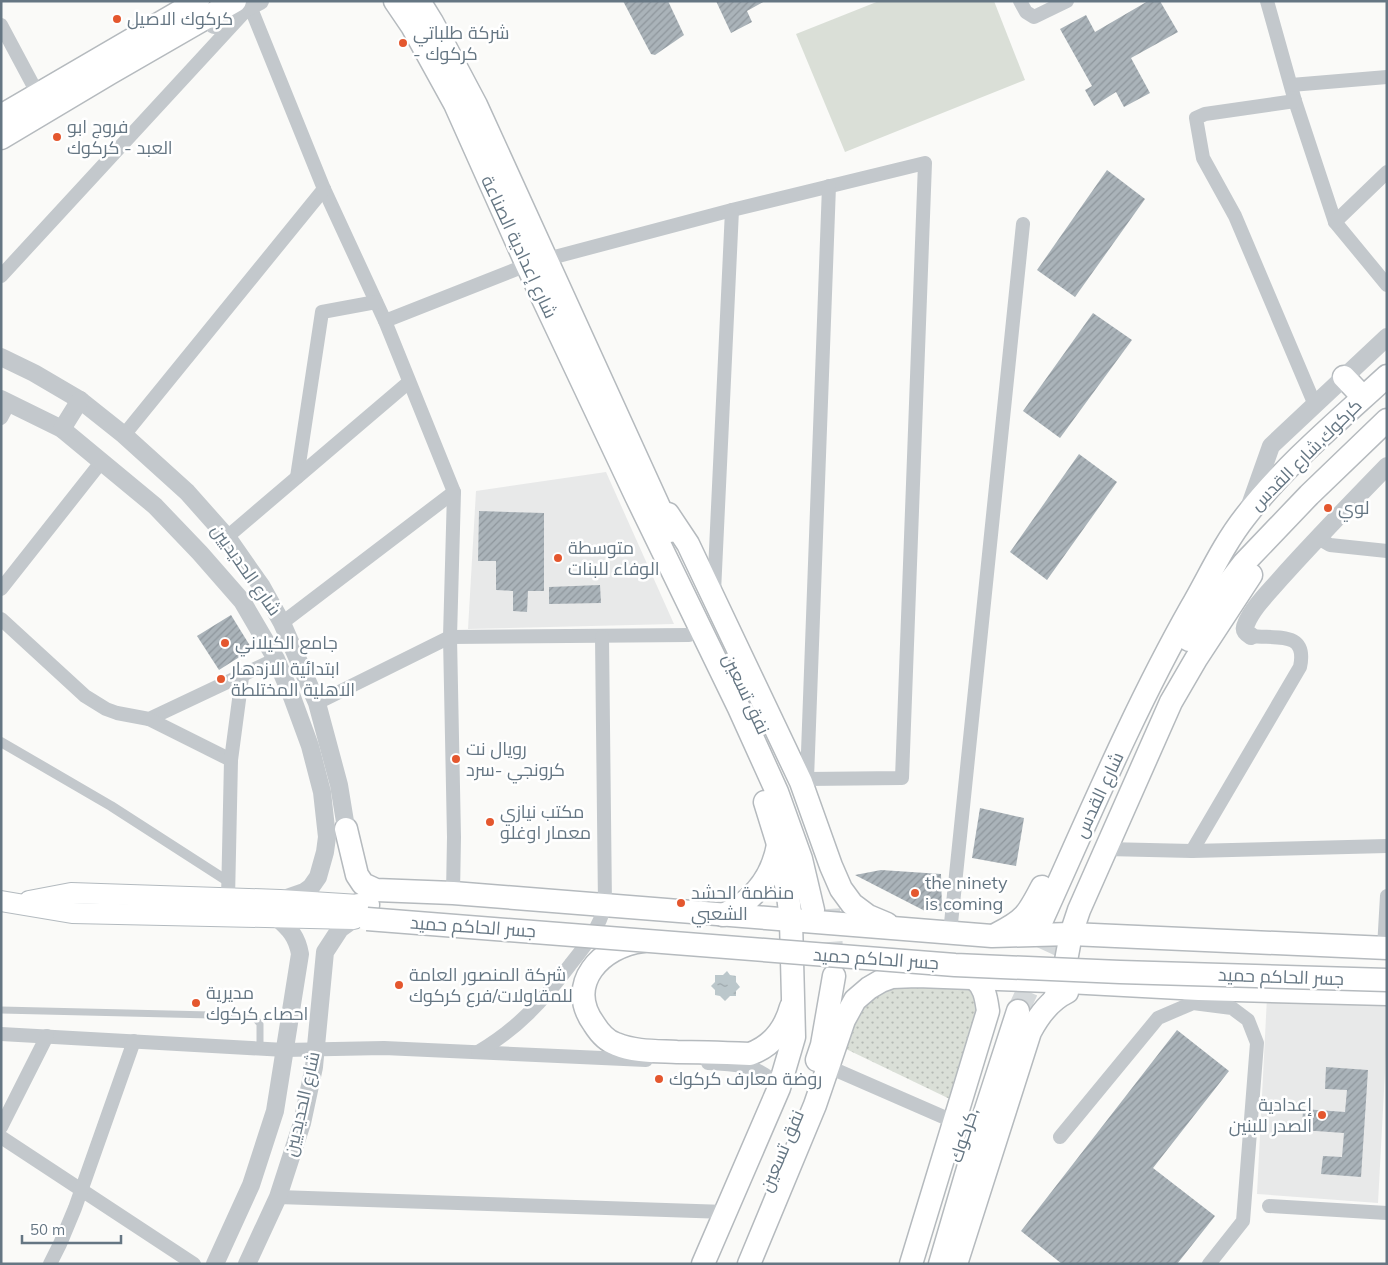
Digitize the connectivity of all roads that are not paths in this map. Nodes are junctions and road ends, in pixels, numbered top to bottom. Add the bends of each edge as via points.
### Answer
1 (178, 1) edge
2 (198, 1) edge
3 (378, 1) edge
4 (396, 1) edge
5 (419, 1) edge
6 (1020, 1) edge
7 (1067, 1) edge
8 (1267, 1) edge
9 (248, 3) edge
10 (424, 16) edge
11 (1, 25) edge
12 (105, 66) junction
13 (1387, 77) edge
14 (33, 85) junction
15 (1291, 85) junction
16 (1295, 101) junction
17 (1, 104) edge
18 (6, 128) edge
19 (1387, 172) edge
20 (829, 186) junction
21 (324, 189) junction
22 (732, 210) junction
23 (1335, 222) junction
24 (1023, 224) dead end
25 (537, 262) junction
26 (1, 276) edge
27 (1387, 285) edge
28 (376, 302) junction
29 (385, 321) junction
30 (1387, 338) edge
31 (1, 357) edge
32 (1387, 376) edge
33 (1344, 377) junction
34 (409, 382) junction
35 (1363, 397) junction
36 (80, 400) junction
37 (1315, 405) junction
38 (4, 406) edge
39 (1387, 420) edge
40 (62, 429) junction
41 (124, 435) junction
42 (102, 461) junction
43 (1387, 466) edge
44 (297, 477) junction
45 (642, 490) junction
46 (454, 492) junction
47 (1246, 516) junction
48 (1289, 518) junction
49 (227, 537) junction
50 (1318, 538) junction
51 (1225, 544) junction
52 (1387, 552) edge
53 (262, 587) junction
54 (1, 590) edge
55 (713, 598) junction
56 (242, 601) junction
57 (1, 619) edge
58 (282, 623) junction
59 (690, 635) junction
60 (1251, 636) joint
61 (450, 637) junction
62 (602, 637) junction
63 (276, 660) junction
64 (1164, 672) junction
65 (242, 676) junction
66 (317, 703) junction
67 (149, 719) junction
68 (1, 742) edge
69 (232, 760) junction
70 (804, 780) junction
71 (346, 829) junction
72 (778, 844) junction
73 (1387, 846) edge
74 (1106, 848) junction
75 (1192, 851) junction
76 (1089, 886) junction
77 (228, 891) junction
78 (453, 893) junction
79 (1387, 896) edge
80 (5, 902) edge
81 (605, 905) junction
82 (278, 909) junction
83 (821, 909) tunnel mouth
84 (362, 912) junction
85 (723, 915) junction
86 (791, 920) junction
87 (1056, 927) junction
88 (897, 929) junction
89 (950, 933) junction
90 (992, 936) junction
91 (1117, 937) junction
92 (648, 941) junction
93 (1386, 954) edge
94 (974, 978) junction
95 (1387, 980) edge
96 (1058, 991) junction
97 (794, 993) junction
98 (1387, 994) edge
99 (1, 1010) edge
100 (1, 1034) edge
101 (46, 1036) junction
102 (134, 1041) junction
103 (260, 1048) junction
104 (316, 1049) junction
105 (284, 1050) junction
106 (478, 1052) junction
107 (829, 1067) junction
108 (779, 1088) junction
109 (955, 1122) junction
110 (1, 1127) edge
111 (1, 1137) edge
112 (1060, 1137) dead end
113 (82, 1189) junction
114 (278, 1197) junction
115 (1269, 1206) dead end
116 (726, 1212) junction
117 (1387, 1213) edge
118 (50, 1264) edge
119 (194, 1264) edge
120 (215, 1264) edge
121 (247, 1264) edge
122 (703, 1264) edge
123 (718, 1264) edge
124 (732, 1264) edge
125 (749, 1264) edge
126 (911, 1264) edge
127 (926, 1264) edge
128 (940, 1264) edge
129 (956, 1264) edge
130 (1209, 1264) edge

1 - 14 street
2 - 12 main road
3 - 10 main road
4 - 10 main road, شارع إعدادية الصناعة
5 - 10 main road, شارع إعدادية الصناعة
6 - 7 street via 1026,12 1034,17
8 - 15 street
9 - 12 main road
9 - 18 street via 77,102
9 - 21 street
9 - 26 street
10 - 25 main road, شارع إعدادية الصناعة via 455,104
11 - 14 street
12 - 18 main road
13 - 15 street
14 - 17 street
15 - 16 street
16 - 23 street
16 - 37 street via 1196,118 1202,158 1235,216
19 - 23 street
20 - 22 street
20 - 70 street
20 - 70 street via 925,163 902,778
21 - 28 street
21 - 41 street
22 - 25 street
22 - 55 street
23 - 27 street
24 - 89 street
25 - 29 street
25 - 45 main road, شارع إعدادية الصناعة
28 - 29 street
28 - 44 street via 322,312
29 - 34 street
30 - 33 street
31 - 36 street, شارع الحديديين
32 - 35 main road, كركوك,شارع القدس
33 - 35 main road
33 - 37 street
34 - 44 street
34 - 46 street
35 - 47 main road, كركوك,شارع القدس via 1289,467
36 - 40 street
36 - 41 street, شارع الحديديين
37 - 47 street via 1271,446
38 - 40 street, شارع الحديديين
39 - 48 main road, كركوك,شارع القدس
40 - 42 street, شارع الحديديين
41 - 49 street, شارع الحديديين via 187,492
42 - 54 street
42 - 56 street, شارع الحديديين via 155,506
43 - 50 street
44 - 49 street
45 - 55 main road via 688,544
45 - 59 main road via 646,536
45 - 83 main road, نفق تسعين via 777,792
46 - 58 street
46 - 61 street
47 - 51 main road, كركوك,شارع القدس
48 - 64 main road, كركوك,شارع القدس via 1244,563
48 - 74 main road via 1171,702
49 - 53 street, شارع الحديديين
50 - 52 street via 1330,545
50 - 60 street via 1262,600 1245,624 1245,631
51 - 64 main road, كركوك,شارع القدس
51 - 90 main road via 1201,566 1176,604 1128,694 1031,908 1015,925
53 - 56 street
53 - 58 street, شارع الحديديين
55 - 70 main road
56 - 63 street, شارع الحديديين
57 - 67 street via 95,703 117,713
58 - 66 street, شارع الحديديين
59 - 62 street
59 - 72 main road via 753,771
60 - 75 street via 1292,639 1301,651 1300,668
61 - 62 street
61 - 66 street
61 - 78 street
62 - 81 street
63 - 65 street
63 - 82 street, شارع الحديديين via 310,746 322,792 327,837 318,877 311,887
64 - 87 main road, شارع القدس via 1132,722
65 - 67 street
65 - 69 street
66 - 71 street, شارع الحديديين via 339,785
67 - 69 street
68 - 77 street via 111,806
69 - 77 street
70 - 88 main road via 841,889 852,904 868,916
71 - 78 main road via 357,875 363,884 376,890
71 - 84 street, شارع الحديديين
72 - 85 main road via 772,867 761,887 744,904
72 - 86 main road
73 - 75 street
74 - 75 street
74 - 76 main road
76 - 87 main road
76 - 91 main road via 1095,915 1104,928
77 - 80 main road via 71,893
77 - 82 main road
78 - 81 main road
79 - 93 street
80 - 82 main road via 72,913
81 - 85 main road
81 - 106 street via 593,934 544,999 509,1032
82 - 84 main road
82 - 105 street, شارع الحديديين via 298,943 300,954
84 - 92 main road, جسر الحاكم حميد, bridge
84 - 93 main road, جسر الحاكم حميد via 1130,958
84 - 104 street, شارع الحديديين via 340,929 325,952
85 - 86 main road
86 - 88 main road
86 - 97 main road
87 - 90 main road
87 - 91 main road
87 - 96 main road
88 - 89 main road
89 - 90 main road
91 - 93 main road
92 - 95 main road, جسر الحاكم حميد, bridge via 955,965
92 - 97 main road, bridge via 631,942 609,952 592,968 586,980 584,997 588,1016 599,1032 614,1044 640,1050 750,1054 762,1050 780,1031 789,1015
94 - 96 main road
94 - 107 main road via 892,977 869,988 856,1000 844,1020
94 - 109 main road via 986,996 988,1011
96 - 98 main road via 1064,994 1091,984
96 - 129 main road via 1030,1032
97 - 108 main road via 794,1038
99 - 103 lane via 253,1016 260,1024
100 - 101 street
101 - 102 street
101 - 110 street
102 - 103 street
102 - 113 street
103 - 105 street
104 - 105 street
104 - 106 street via 368,1047
104 - 114 street, شارع الحديديين via 302,1123
105 - 120 street, شارع الحديديين via 275,1111 252,1185
106 - 108 street via 737,1065 761,1072
107 - 109 street
107 - 125 main road
108 - 116 main road
109 - 126 main road
111 - 113 street
112 - 130 street via 1158,1018 1193,1003 1232,1008 1248,1020 1257,1043 1243,1221
113 - 118 street
113 - 119 street
114 - 116 street
114 - 121 street, شارع الحديديين
115 - 117 street
116 - 122 main road
123 - 124 main road, نفق تسعين via 794,1086 826,976 822,1045 808,1090
127 - 128 main road, كركوك, via 951,1177 1011,1010

